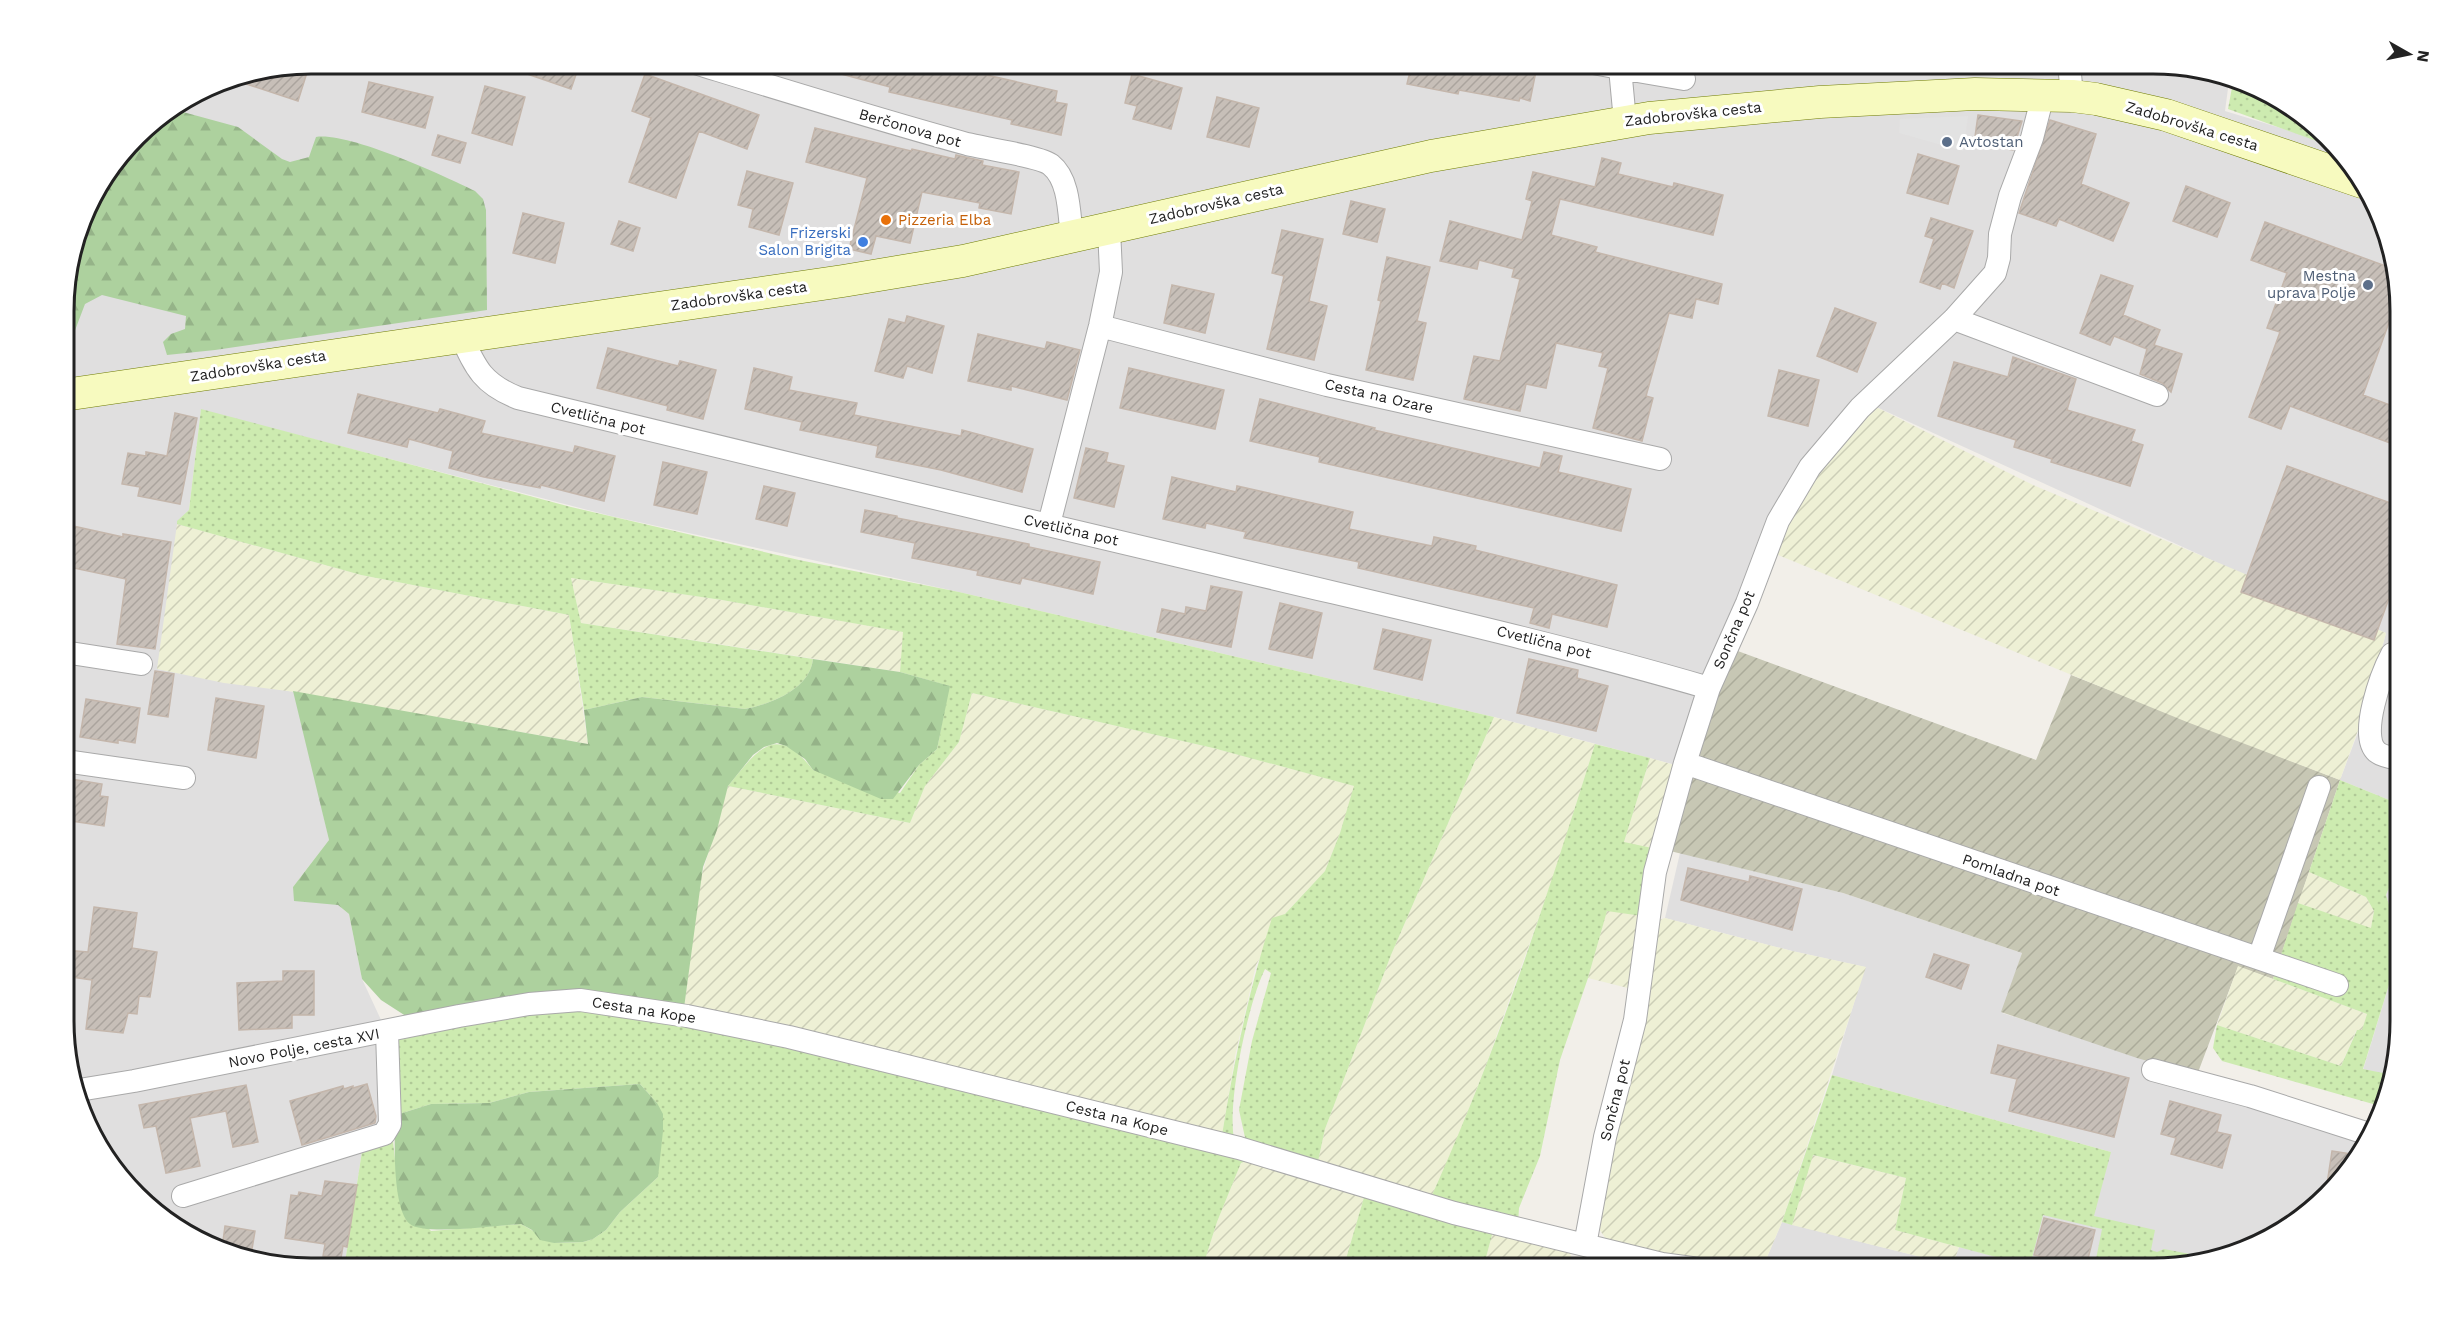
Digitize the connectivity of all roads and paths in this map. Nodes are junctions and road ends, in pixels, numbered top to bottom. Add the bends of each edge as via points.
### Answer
1 (731, 74) edge
2 (1621, 74) edge
3 (1655, 74) edge
4 (2065, 74) edge
5 (1684, 79) dead end
6 (2058, 96) junction
7 (1625, 121) junction
8 (2349, 178) edge
9 (1109, 229) junction
10 (1072, 238) junction
11 (1954, 319) junction
12 (1100, 326) junction
13 (461, 336) junction
14 (74, 394) edge
15 (2157, 395) dead end
16 (1660, 459) dead end
17 (1049, 524) junction
18 (74, 654) edge
19 (2390, 658) edge
20 (141, 664) dead end
21 (1709, 688) junction
22 (2390, 756) edge
23 (74, 762) edge
24 (1685, 763) junction
25 (184, 778) dead end
26 (2319, 787) dead end
27 (2259, 958) junction
28 (2337, 985) dead end
29 (530, 1004) joint
30 (387, 1032) junction
31 (2153, 1070) dead end
32 (84, 1089) edge
33 (2362, 1132) edge
34 (183, 1196) dead end
35 (1585, 1245) junction
36 (1638, 1258) edge

1 - 10 street, Berčonova pot via 897,125 1049,162 1064,183
2 - 7 street
3 - 5 street
4 - 6 street, Sončna pot
6 - 7 main road, Zadobrovška cesta via 1975,94 1832,102
6 - 8 main road, Zadobrovška cesta via 2122,104 2166,115
6 - 11 street, Sončna pot via 2032,138 2010,196 1995,273
7 - 9 main road, Zadobrovška cesta via 1431,156
9 - 10 main road, Zadobrovška cesta
9 - 12 street via 1111,272
10 - 13 main road, Zadobrovška cesta via 854,279
11 - 15 street
11 - 21 street, Sončna pot via 1860,408 1810,466 1778,521
12 - 16 street, Cesta na Ozare via 1328,385
12 - 17 street
13 - 14 main road, Zadobrovška cesta
13 - 17 street, Cvetlična pot via 477,371 486,381 518,398
17 - 21 street, Cvetlična pot via 1602,657
18 - 20 street
19 - 22 street via 2382,672 2370,731 2371,744 2378,753
21 - 24 street, Sončna pot
23 - 25 street
24 - 27 street, Pomladna pot
24 - 35 street, Sončna pot via 1655,872 1635,1020 1605,1137
26 - 27 street
27 - 28 street, Pomladna pot
29 - 30 street, Novo Polje, cesta XVI
29 - 35 street, Cesta na Kope via 580,1000 789,1037 1239,1148 1454,1213
30 - 32 street, Novo Polje, cesta XVI
30 - 34 street via 390,1124 384,1134
31 - 33 street
35 - 36 street, Cesta na Kope

